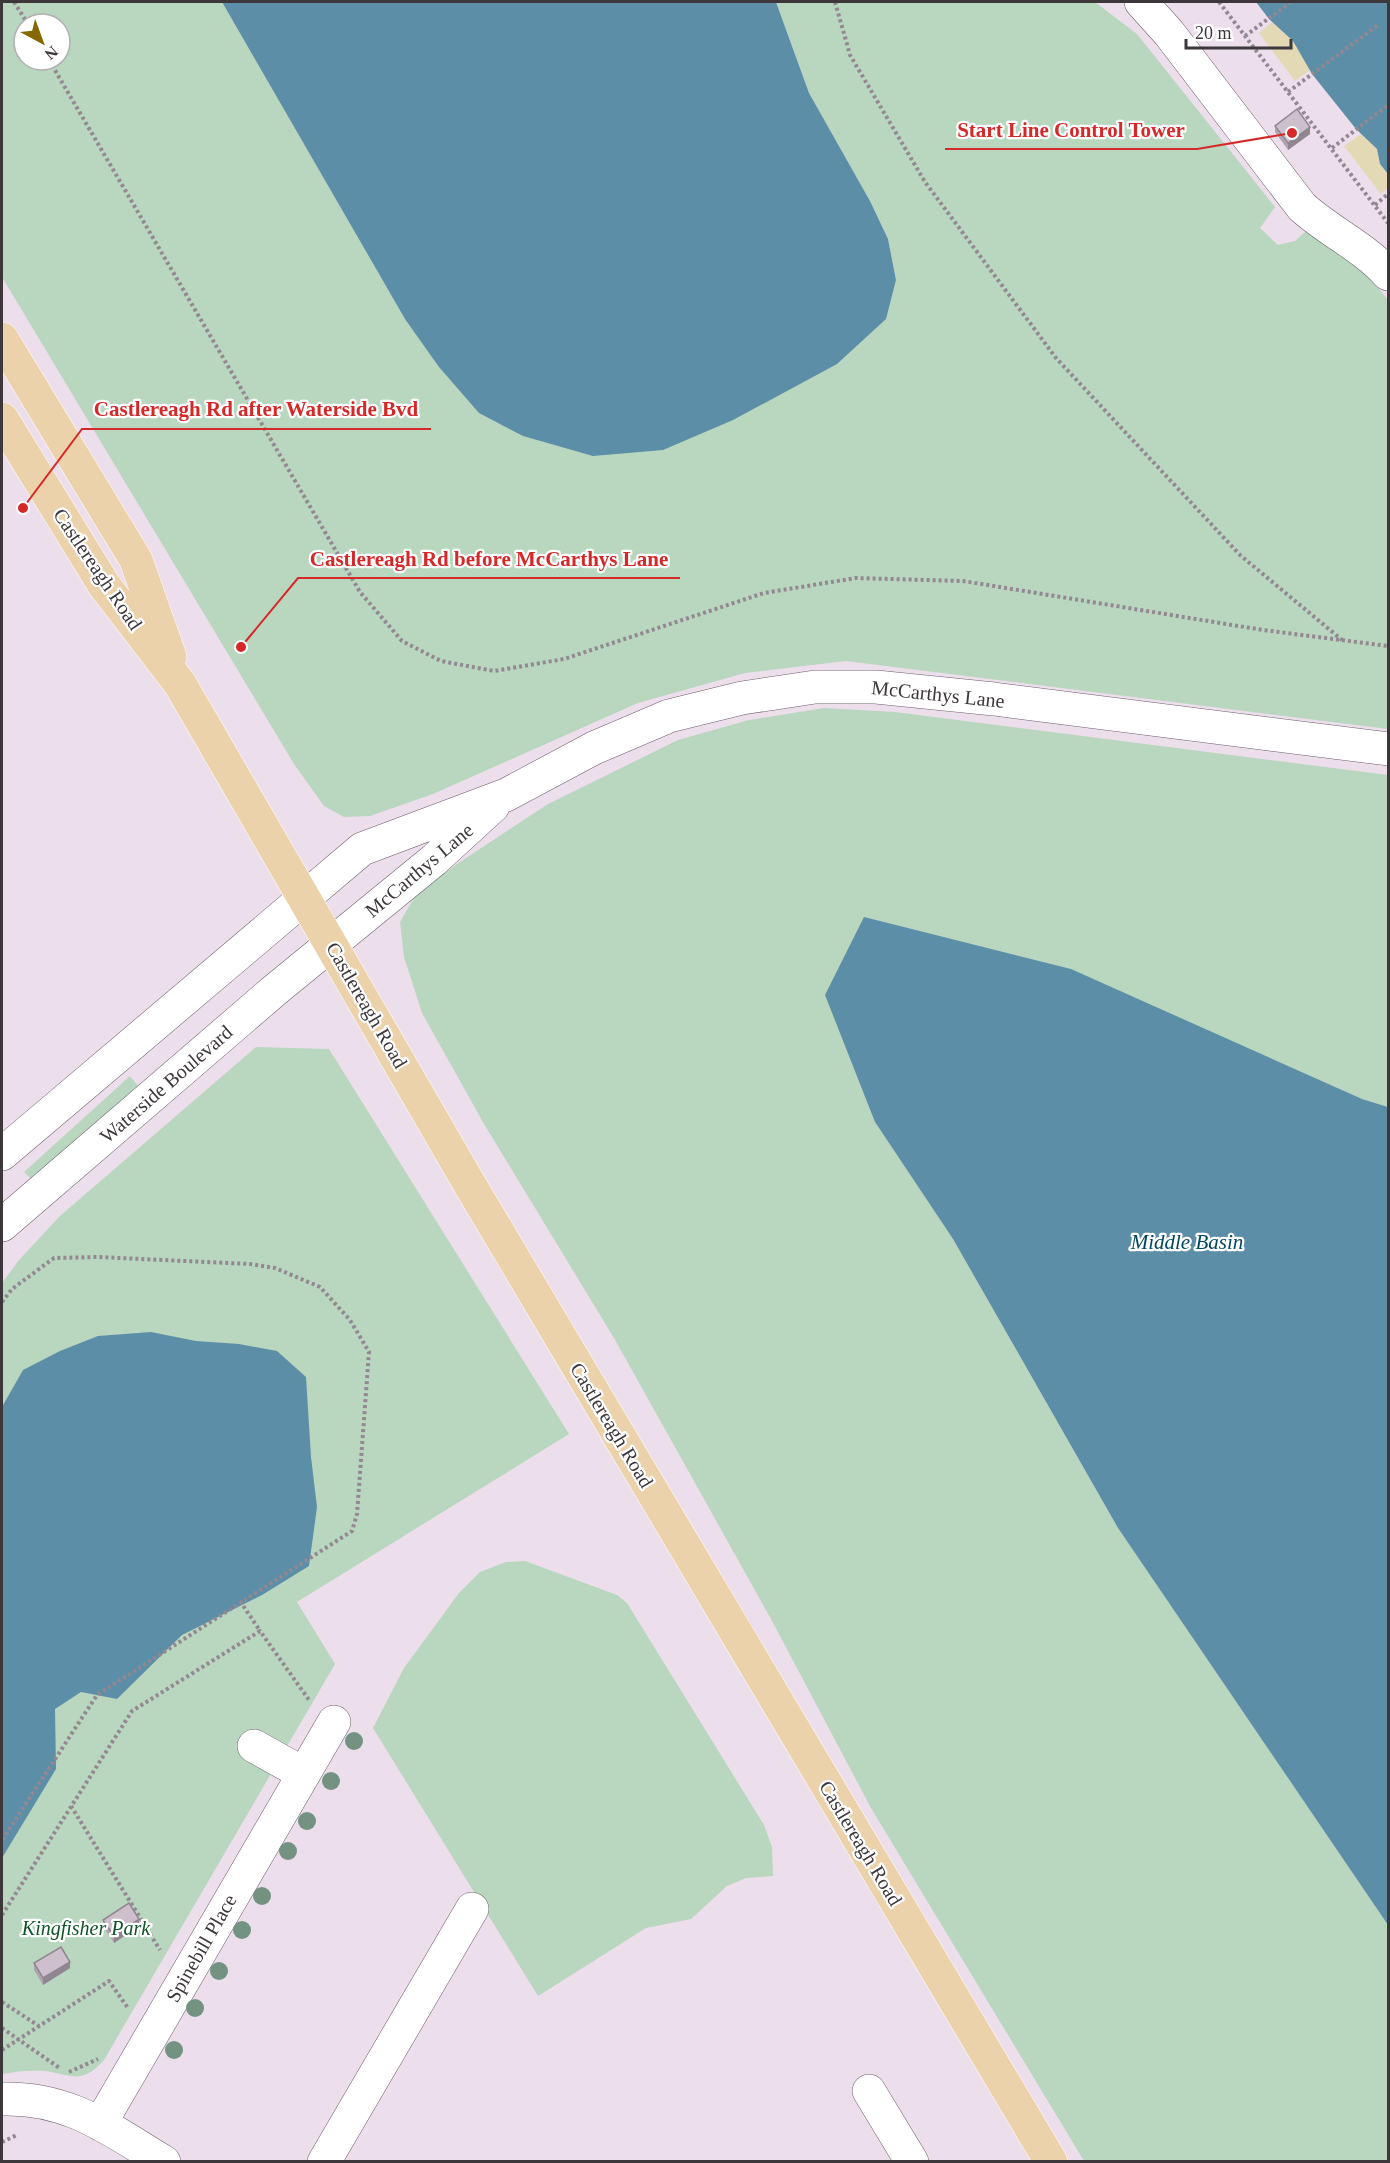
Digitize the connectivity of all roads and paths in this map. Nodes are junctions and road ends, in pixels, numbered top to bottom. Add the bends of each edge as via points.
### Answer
1 (835, 2) edge
2 (1141, 2) edge
3 (1219, 2) edge
4 (1291, 2) edge
5 (1378, 25) dead end
6 (1245, 36) junction
7 (56, 72) edge
8 (1288, 92) junction
9 (1389, 105) edge
10 (1332, 148) junction
11 (1389, 194) edge
12 (1375, 205) junction
13 (1389, 223) edge
14 (1389, 274) edge
15 (2, 339) edge
16 (2, 419) edge
17 (1343, 640) junction
18 (1389, 646) edge
19 (180, 684) junction
20 (1389, 749) edge
21 (506, 795) junction
22 (304, 897) junction
23 (332, 944) junction
24 (2, 1154) edge
25 (2, 1225) edge
26 (2, 1302) edge
27 (240, 1601) junction
28 (260, 1631) junction
29 (334, 1722) joint
30 (254, 1746) dead end
31 (304, 1774) junction
32 (71, 1806) junction
33 (2, 1840) edge
34 (472, 1910) dead end
35 (2, 1915) edge
36 (160, 1950) dead end
37 (2, 2002) edge
38 (128, 2008) dead end
39 (39, 2026) junction
40 (2, 2028) edge
41 (19, 2039) junction
42 (2, 2050) edge
43 (102, 2057) dead end
44 (869, 2091) dead end
45 (2, 2099) edge
46 (100, 2124) junction
47 (164, 2162) edge
48 (324, 2162) edge
49 (912, 2162) edge
50 (1051, 2162) edge

1 - 17 path via 850,55 925,182 1056,358 1240,555
2 - 14 street via 1302,207
3 - 6 path
4 - 6 path
5 - 8 path
6 - 8 path
7 - 17 path via 360,592 402,641 441,661 494,671 564,658 764,593 856,578 963,581
8 - 10 path
9 - 10 path
10 - 12 path
11 - 12 path
12 - 13 path
15 - 19 main road, Castlereagh Road via 136,560
16 - 19 main road, Castlereagh Road via 104,585
17 - 18 path
19 - 22 main road, Castlereagh Road
20 - 21 street, McCarthys Lane via 982,698 876,687 815,687 742,698 669,717 594,748
21 - 22 street, McCarthys Lane via 362,849
21 - 23 street, McCarthys Lane
22 - 23 main road, Castlereagh Road
22 - 24 street
23 - 25 street, Waterside Boulevard
23 - 50 main road, Castlereagh Road via 470,1185
26 - 27 path via 12,1289 54,1258 250,1264 275,1268 320,1287 350,1320 369,1352 357,1514 352,1532
27 - 28 path
27 - 33 path via 97,1695
28 - 29 path via 314,1707
28 - 32 path via 132,1711
29 - 31 street, Spinebill Place
30 - 31 street
31 - 46 street, Spinebill Place
32 - 35 path
32 - 36 path
34 - 48 street
37 - 39 path
38 - 39 path via 110,1981
39 - 41 path
40 - 41 path
41 - 42 path
41 - 43 path via 67,2073
44 - 49 street
45 - 46 street via 27,2098 57,2104
46 - 47 street

